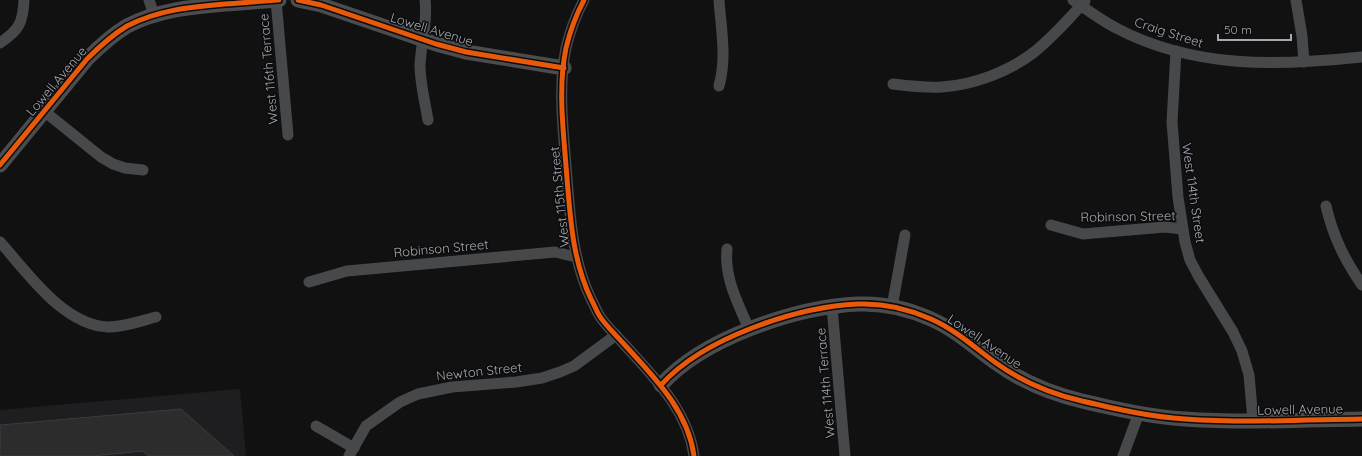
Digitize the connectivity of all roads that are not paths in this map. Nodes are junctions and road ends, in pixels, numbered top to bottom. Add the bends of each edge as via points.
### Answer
1 (24, 0) edge
2 (149, 0) edge
3 (276, 0) edge
4 (279, 0) edge
5 (298, 0) edge
6 (425, 0) edge
7 (584, 0) edge
8 (719, 0) edge
9 (1296, 0) edge
10 (1080, 2) edge
11 (154, 15) junction
12 (423, 39) junction
13 (0, 43) edge
14 (1176, 51) junction
15 (1362, 57) edge
16 (1304, 62) junction
17 (564, 68) junction
18 (893, 84) dead end
19 (719, 86) dead end
20 (44, 111) junction
21 (428, 120) dead end
22 (288, 135) dead end
23 (0, 165) edge
24 (143, 170) dead end
25 (1326, 206) dead end
26 (1051, 225) dead end
27 (1182, 230) junction
28 (905, 235) dead end
29 (0, 242) edge
30 (726, 249) dead end
31 (576, 256) junction
32 (309, 282) dead end
33 (1362, 285) edge
34 (832, 307) junction
35 (892, 307) junction
36 (156, 317) dead end
37 (749, 329) junction
38 (616, 335) junction
39 (661, 385) junction
40 (1139, 413) junction
41 (1362, 418) edge
42 (1253, 420) junction
43 (316, 426) dead end
44 (352, 452) edge
45 (694, 456) edge
46 (845, 456) edge
47 (1123, 456) edge

1 - 13 street via 23,16 18,28
2 - 11 street
3 - 4 street, Lowell Avenue
3 - 11 street, Lowell Avenue via 189,7
3 - 22 street, West 116th Terrace
5 - 12 street, Lowell Avenue via 321,5
6 - 12 street, Lowell Avenue
7 - 17 street, West 115th Street via 570,35
8 - 19 street via 724,59
9 - 16 street
10 - 14 street, Craig Street via 1116,28 1143,41
10 - 18 street via 1054,35 1032,54 1012,66 989,76 943,87
11 - 20 street, Lowell Avenue via 126,27 103,43 87,58
12 - 17 street, Lowell Avenue via 466,52
12 - 21 street, Lowell Avenue via 421,82
14 - 16 street, Craig Street via 1225,61
14 - 27 street, West 114th Street via 1172,142
15 - 16 street, Craig Street
17 - 31 street, West 115th Street via 561,87 562,111 571,231
20 - 23 street, Lowell Avenue
20 - 24 street via 101,157 125,168
25 - 33 street via 1333,233 1342,253
26 - 27 street, Robinson Street via 1083,234 1165,227
27 - 42 street, West 114th Street via 1190,260 1198,277 1242,351 1249,375
28 - 35 street
29 - 36 street via 51,299 74,316 107,327 123,326
30 - 37 street via 730,284
31 - 32 street, Robinson Street via 555,252 347,271
31 - 38 street, West 115th Street via 586,288 599,315
34 - 35 street, Lowell Avenue via 859,304
34 - 37 street, Lowell Avenue via 791,314
34 - 46 street, West 114th Terrace
35 - 40 street, Lowell Avenue via 915,313 954,331 1020,378 1080,401
37 - 39 street, Lowell Avenue via 690,360
38 - 39 street, West 115th Street
38 - 44 street, Newton Street via 574,366 542,378 435,389 418,394 400,402 366,426
39 - 45 street, West 115th Street via 684,423
40 - 42 street, Lowell Avenue via 1184,419
40 - 47 street
41 - 42 street, Lowell Avenue
43 - 44 street

